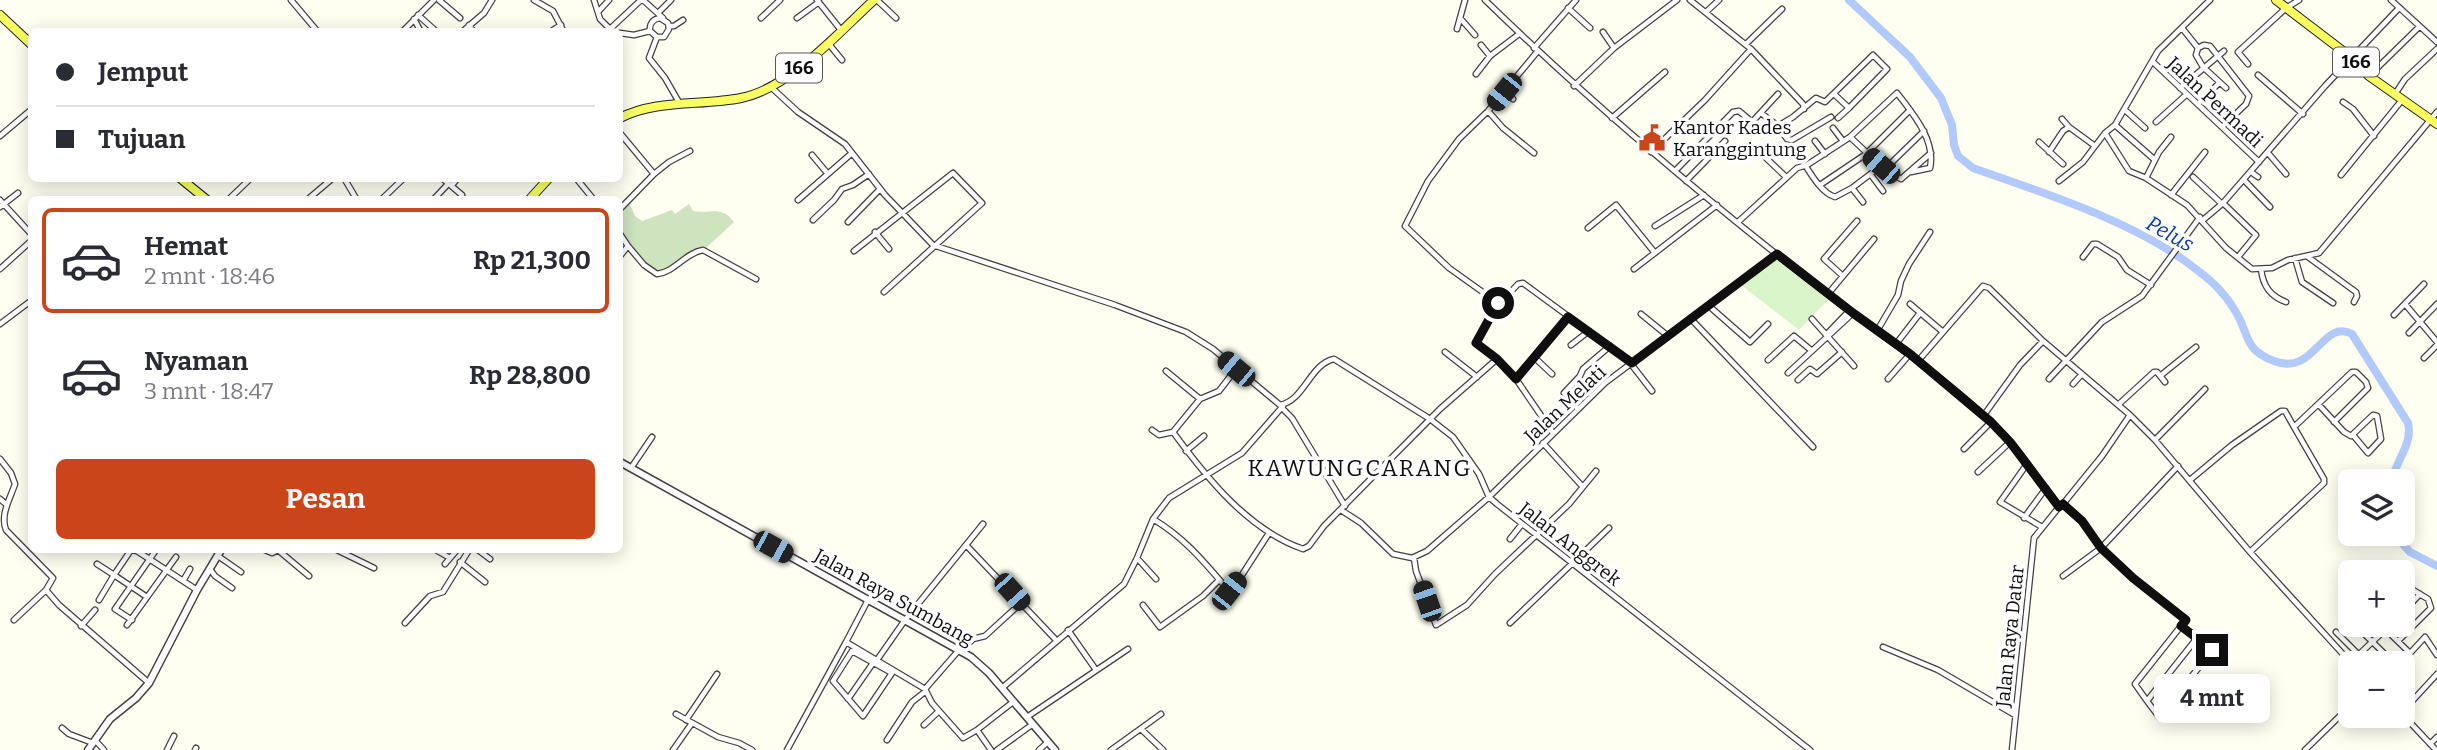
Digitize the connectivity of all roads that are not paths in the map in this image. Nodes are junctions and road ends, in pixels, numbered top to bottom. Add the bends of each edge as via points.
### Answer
1 (291, 0) edge
2 (437, 0) edge
3 (492, 0) edge
4 (534, 0) edge
5 (594, 0) edge
6 (610, 0) edge
7 (642, 0) edge
8 (671, 0) edge
9 (780, 0) edge
10 (875, 0) edge
11 (1465, 0) edge
12 (1485, 0) edge
13 (1497, 0) edge
14 (1576, 0) edge
15 (1677, 0) edge
16 (1690, 0) edge
17 (1719, 0) edge
18 (2210, 0) edge
19 (2276, 0) edge
20 (2299, 0) edge
21 (2391, 0) edge
22 (818, 1) edge
23 (1491, 6) junction
24 (1568, 8) junction
25 (2286, 8) junction
26 (2399, 8) junction
27 (1782, 9) dead end
28 (598, 12) junction
29 (1706, 12) junction
30 (658, 13) junction
31 (0, 15) edge
32 (416, 17) junction
33 (460, 18) dead end
34 (761, 18) dead end
35 (797, 18) dead end
36 (896, 18) dead end
37 (1460, 18) junction
38 (663, 19) junction
39 (683, 20) dead end
40 (469, 25) junction
41 (561, 25) junction
42 (669, 26) junction
43 (2419, 27) junction
44 (315, 28) edge
45 (406, 28) edge
46 (420, 28) edge
47 (431, 28) edge
48 (466, 28) edge
49 (471, 28) edge
50 (556, 28) edge
51 (562, 28) edge
52 (610, 28) edge
53 (614, 28) edge
54 (1590, 28) dead end
55 (2182, 28) junction
56 (1457, 29) dead end
57 (841, 30) junction
58 (650, 31) junction
59 (1603, 32) dead end
60 (623, 33) edge
61 (1519, 34) junction
62 (1475, 35) dead end
63 (657, 37) junction
64 (28, 41) edge
65 (2437, 42) edge
66 (828, 43) junction
67 (1481, 45) dead end
68 (1748, 46) junction
69 (1614, 48) junction
70 (2198, 48) junction
71 (2437, 49) edge
72 (1535, 50) junction
73 (2224, 51) dead end
74 (1490, 56) junction
75 (2218, 57) junction
76 (2352, 58) junction
77 (842, 60) dead end
78 (2152, 62) junction
79 (2248, 64) dead end
80 (2203, 67) junction
81 (1665, 72) dead end
82 (1476, 74) dead end
83 (2258, 75) dead end
84 (2369, 76) junction
85 (2219, 83) junction
86 (1574, 86) junction
87 (772, 88) junction
88 (2180, 88) junction
89 (2226, 88) dead end
90 (1504, 92) junction
91 (1778, 94) dead end
92 (1833, 94) junction
93 (2187, 94) junction
94 (2399, 98) junction
95 (1513, 99) dead end
96 (2343, 102) dead end
97 (2198, 104) junction
98 (682, 105) junction
99 (1849, 108) junction
100 (1804, 109) junction
101 (1910, 110) junction
102 (2124, 110) junction
103 (1488, 111) junction
104 (28, 112) edge
105 (2437, 112) edge
106 (1761, 113) junction
107 (2303, 114) junction
108 (623, 116) edge
109 (1831, 117) dead end
110 (1612, 118) junction
111 (1838, 118) dead end
112 (2062, 119) dead end
113 (2433, 121) edge
114 (2156, 122) dead end
115 (2115, 125) junction
116 (1778, 126) junction
117 (2068, 127) junction
118 (2222, 127) junction
119 (1833, 128) dead end
120 (2145, 128) dead end
121 (1924, 131) junction
122 (2105, 133) junction
123 (0, 136) edge
124 (2374, 136) junction
125 (623, 137) edge
126 (1850, 137) junction
127 (2171, 137) dead end
128 (1725, 141) dead end
129 (1815, 141) dead end
130 (1843, 141) junction
131 (2039, 142) dead end
132 (2095, 146) junction
133 (1749, 148) dead end
134 (690, 150) dead end
135 (1795, 150) dead end
136 (1651, 152) junction
137 (2049, 152) junction
138 (2205, 152) dead end
139 (852, 153) junction
140 (1534, 153) dead end
141 (1825, 153) junction
142 (1866, 153) junction
143 (1931, 153) junction
144 (2268, 153) junction
145 (812, 155) dead end
146 (2155, 160) junction
147 (2259, 162) junction
148 (2063, 164) dead end
149 (1807, 165) junction
150 (1883, 168) junction
151 (1675, 171) junction
152 (1911, 172) junction
153 (2251, 172) junction
154 (654, 174) junction
155 (828, 174) junction
156 (869, 174) junction
157 (1871, 174) junction
158 (2286, 174) dead end
159 (2341, 175) dead end
160 (2147, 176) junction
161 (1786, 177) junction
162 (2193, 177) dead end
163 (2258, 177) dead end
164 (2244, 180) junction
165 (1686, 181) junction
166 (2059, 181) dead end
167 (185, 182) edge
168 (247, 182) edge
169 (328, 182) edge
170 (400, 182) edge
171 (447, 182) edge
172 (453, 182) edge
173 (545, 182) edge
174 (579, 182) edge
175 (450, 185) junction
176 (1820, 185) junction
177 (1852, 188) junction
178 (880, 189) junction
179 (1883, 191) dead end
180 (2173, 191) junction
181 (18, 193) dead end
182 (1704, 195) junction
183 (202, 196) edge
184 (233, 196) edge
185 (312, 196) edge
186 (385, 196) edge
187 (438, 196) edge
188 (461, 196) edge
189 (533, 196) edge
190 (591, 196) edge
191 (798, 200) dead end
192 (1863, 202) dead end
193 (1, 203) edge
194 (2222, 203) junction
195 (1717, 205) junction
196 (623, 206) edge
197 (2270, 207) dead end
198 (902, 213) junction
199 (2202, 219) junction
200 (813, 220) dead end
201 (1857, 221) dead end
202 (848, 222) dead end
203 (1738, 222) junction
204 (1656, 226) dead end
205 (1588, 228) dead end
206 (28, 231) edge
207 (875, 232) junction
208 (1930, 232) dead end
209 (623, 239) edge
210 (1874, 239) dead end
211 (28, 244) edge
212 (935, 246) junction
213 (628, 247) junction
214 (889, 249) dead end
215 (854, 251) dead end
216 (623, 253) edge
217 (1655, 253) junction
218 (1777, 254) junction
219 (2083, 257) dead end
220 (2238, 257) junction
221 (2308, 257) junction
222 (2295, 258) junction
223 (0, 269) edge
224 (1634, 269) dead end
225 (2261, 269) junction
226 (1843, 276) junction
227 (756, 279) dead end
228 (2424, 284) dead end
229 (2151, 285) junction
230 (884, 292) dead end
231 (1828, 294) junction
232 (1506, 297) dead end
233 (2286, 302) dead end
234 (2354, 302) dead end
235 (28, 303) edge
236 (2333, 303) dead end
237 (1910, 304) dead end
238 (2405, 304) junction
239 (2437, 304) edge
240 (1709, 306) junction
241 (1851, 312) junction
242 (1920, 313) junction
243 (1641, 314) dead end
244 (2393, 315) dead end
245 (1568, 317) junction
246 (1691, 319) junction
247 (1812, 319) dead end
248 (2420, 321) junction
249 (0, 324) edge
250 (1768, 324) dead end
251 (1589, 331) junction
252 (1877, 331) junction
253 (1943, 332) junction
254 (2409, 333) dead end
255 (1668, 336) junction
256 (1826, 337) junction
257 (2043, 341) junction
258 (2437, 343) edge
259 (1896, 344) junction
260 (1571, 345) dead end
261 (1610, 346) junction
262 (2196, 347) dead end
263 (1812, 351) junction
264 (1445, 352) dead end
265 (1842, 352) junction
266 (1910, 354) junction
267 (1535, 358) junction
268 (2424, 358) dead end
269 (1497, 359) junction
270 (1768, 360) dead end
271 (2065, 360) junction
272 (1918, 361) junction
273 (1632, 363) junction
274 (1854, 366) dead end
275 (1236, 369) junction
276 (1166, 371) dead end
277 (1788, 373) dead end
278 (1552, 374) dead end
279 (2082, 374) junction
280 (2160, 376) junction
281 (1477, 377) junction
282 (1516, 379) junction
283 (1888, 379) dead end
284 (2049, 379) dead end
285 (1798, 380) dead end
286 (2165, 382) dead end
287 (2073, 384) dead end
288 (2206, 389) dead end
289 (1652, 391) dead end
290 (1200, 399) junction
291 (2118, 405) junction
292 (2319, 405) junction
293 (1282, 407) junction
294 (1578, 409) junction
295 (1983, 415) junction
296 (2130, 415) junction
297 (1430, 419) junction
298 (1991, 422) junction
299 (2334, 422) junction
300 (2294, 427) junction
301 (1152, 430) dead end
302 (1173, 432) junction
303 (1553, 433) junction
304 (2353, 435) junction
305 (1204, 436) dead end
306 (652, 437) dead end
307 (2155, 440) junction
308 (2010, 442) junction
309 (1543, 443) junction
310 (1813, 447) dead end
311 (1964, 449) dead end
312 (1186, 450) junction
313 (0, 459) edge
314 (623, 464) edge
315 (2027, 464) junction
316 (2178, 466) junction
317 (631, 468) junction
318 (1596, 471) dead end
319 (1978, 472) dead end
320 (1205, 476) junction
321 (2190, 480) junction
322 (1582, 486) junction
323 (2046, 488) junction
324 (1489, 497) junction
325 (0, 499) edge
326 (7, 505) junction
327 (2061, 505) junction
328 (1343, 508) junction
329 (2024, 518) junction
330 (1153, 519) junction
331 (983, 524) dead end
332 (1522, 524) junction
333 (2042, 527) junction
334 (1609, 528) dead end
335 (1269, 533) junction
336 (1536, 535) junction
337 (1510, 540) dead end
338 (965, 545) junction
339 (2101, 548) junction
340 (2250, 552) junction
341 (129, 553) edge
342 (139, 553) edge
343 (154, 553) edge
344 (219, 553) edge
345 (282, 553) edge
346 (343, 553) edge
347 (441, 553) edge
348 (454, 553) edge
349 (466, 553) edge
350 (482, 553) edge
351 (176, 557) dead end
352 (450, 558) junction
353 (1137, 558) junction
354 (1411, 558) junction
355 (490, 559) dead end
356 (149, 560) junction
357 (460, 562) junction
358 (97, 564) dead end
359 (445, 564) dead end
360 (1572, 565) junction
361 (374, 568) dead end
362 (190, 569) dead end
363 (210, 569) junction
364 (166, 570) junction
365 (241, 572) dead end
366 (114, 575) junction
367 (309, 576) dead end
368 (2063, 576) dead end
369 (1156, 579) dead end
370 (1219, 580) junction
371 (183, 581) junction
372 (485, 582) dead end
373 (131, 586) junction
374 (232, 587) dead end
375 (46, 590) junction
376 (197, 590) junction
377 (1229, 591) junction
378 (2415, 592) edge
379 (2420, 594) junction
380 (147, 597) junction
381 (2415, 599) edge
382 (99, 600) dead end
383 (868, 600) junction
384 (1218, 602) dead end
385 (1021, 603) junction
386 (1143, 605) dead end
387 (96, 610) dead end
388 (132, 620) junction
389 (905, 620) junction
390 (15, 621) dead end
391 (1510, 623) dead end
392 (405, 624) dead end
393 (128, 625) dead end
394 (81, 626) junction
395 (2181, 626) junction
396 (1068, 630) junction
397 (2336, 632) dead end
398 (2367, 637) edge
399 (2377, 637) edge
400 (2395, 637) edge
401 (2197, 638) junction
402 (1056, 640) junction
403 (2398, 641) junction
404 (846, 642) junction
405 (2372, 642) junction
406 (1883, 647) dead end
407 (1128, 649) dead end
408 (960, 650) junction
409 (2340, 651) edge
410 (2355, 651) edge
411 (2363, 651) edge
412 (2382, 651) edge
413 (2408, 651) edge
414 (2412, 651) edge
415 (2437, 655) edge
416 (875, 661) junction
417 (832, 668) junction
418 (1096, 670) junction
419 (839, 672) junction
420 (717, 674) dead end
421 (2437, 674) edge
422 (149, 683) junction
423 (1002, 688) junction
424 (926, 690) junction
425 (848, 699) junction
426 (2415, 699) edge
427 (2147, 701) junction
428 (1013, 702) junction
429 (939, 711) junction
430 (676, 714) dead end
431 (1161, 714) dead end
432 (2015, 715) junction
433 (1027, 718) junction
434 (2338, 718) edge
435 (685, 720) junction
436 (692, 723) junction
437 (1033, 724) junction
438 (924, 725) dead end
439 (2415, 727) edge
440 (62, 728) dead end
441 (1142, 729) junction
442 (977, 730) junction
443 (174, 736) dead end
444 (2437, 737) edge
445 (887, 740) dead end
446 (94, 741) junction
447 (1048, 742) junction
448 (2430, 744) junction
449 (88, 750) edge
450 (104, 750) edge
451 (167, 750) edge
452 (673, 750) edge
453 (752, 750) edge
454 (787, 750) edge
455 (991, 750) edge
456 (997, 750) edge
457 (1040, 750) edge
458 (1055, 750) edge
459 (1111, 750) edge
460 (1163, 750) edge
461 (1810, 750) edge
462 (2012, 750) edge
463 (2305, 750) edge
464 (2436, 750) edge

1 - 44 street
2 - 32 street
2 - 33 street
3 - 40 street
4 - 41 street via 554,11
5 - 28 street
6 - 28 street
7 - 30 street
7 - 53 street
8 - 30 street
9 - 34 street
10 - 36 street
10 - 57 main road, 166
11 - 37 street
12 - 23 street
13 - 23 street
14 - 24 street
15 - 69 street
16 - 29 street
17 - 29 street
18 - 55 street
19 - 25 main road, 166
20 - 25 street
21 - 26 street
22 - 35 street
22 - 57 street
23 - 61 street
24 - 54 street
24 - 72 street
25 - 76 main road, 166
25 - 79 street via 2238,52
26 - 43 street
26 - 76 street
27 - 68 street
28 - 52 street
29 - 68 street
30 - 38 street
31 - 64 main road
32 - 45 street
32 - 46 street
32 - 47 street
37 - 56 street
37 - 62 street
38 - 42 street
38 - 58 street via 654,20
39 - 42 street
40 - 48 street
40 - 49 street
41 - 50 street
41 - 51 street
42 - 63 street via 666,35
43 - 65 street
43 - 84 street
55 - 70 street
55 - 78 street
57 - 66 main road, 166
58 - 60 street
58 - 63 street
59 - 69 street
61 - 72 street
61 - 74 street
63 - 98 street via 649,58
66 - 77 street
66 - 87 main road, 166
67 - 74 street
68 - 100 street via 1783,80
68 - 136 street via 1705,100
69 - 86 street
70 - 75 street via 2207,45
70 - 80 street via 2196,55
71 - 94 street via 2405,79
72 - 86 street
72 - 90 street
73 - 75 street
74 - 82 street
75 - 80 street
75 - 118 street via 2249,98
76 - 84 main road, 166
76 - 107 street
78 - 88 street, Jalan Permadi
78 - 102 street
80 - 85 street
80 - 88 street
81 - 110 street
83 - 107 street
84 - 94 main road, 166
85 - 89 street
85 - 97 street
86 - 110 street
87 - 98 main road, 166 via 743,98
87 - 139 street
88 - 93 street, Jalan Permadi
90 - 95 street
90 - 103 street
91 - 106 street
92 - 99 street
92 - 99 street via 1875,55 1887,70
92 - 100 street via 1823,103 1816,98
93 - 97 street, Jalan Permadi
93 - 114 street
94 - 113 main road, 166
94 - 124 street
96 - 124 street
97 - 118 street, Jalan Permadi
98 - 108 main road, 166
99 - 111 street
100 - 116 street
101 - 121 street
101 - 126 street via 1895,93
101 - 142 street
102 - 115 street
102 - 120 street
103 - 140 street
103 - 269 street via 1459,139 1428,181 1405,226 1449,268 1498,303 1476,343
104 - 123 street
105 - 113 street
106 - 116 street
106 - 151 street via 1752,121 1733,112
107 - 144 street
109 - 116 street via 1793,140
110 - 136 street
112 - 117 street
113 - 221 street via 2319,253
115 - 122 street
115 - 146 street
117 - 132 street
117 - 137 street
118 - 147 street, Jalan Permadi
119 - 130 street
121 - 143 street
121 - 150 street
122 - 132 street
122 - 160 street via 2129,171
124 - 159 street
125 - 154 street
126 - 130 street
126 - 142 street
127 - 146 street
128 - 165 street
129 - 141 street
130 - 141 street
131 - 137 street
132 - 166 street
133 - 161 street
134 - 154 street
135 - 149 street
136 - 151 street
137 - 148 street
138 - 180 street
139 - 155 street
139 - 156 street
141 - 149 street
142 - 150 street
142 - 176 street
143 - 152 street
143 - 152 street via 1930,168
144 - 147 street
144 - 158 street
145 - 155 street
146 - 160 street
147 - 153 street
149 - 161 street
149 - 176 street
150 - 152 street via 1901,179
150 - 157 street
151 - 165 street
153 - 163 street
153 - 164 street
154 - 196 street
155 - 191 street
156 - 178 street
156 - 200 street via 840,190
157 - 177 street
157 - 179 street
160 - 180 street
161 - 203 street
162 - 194 street
164 - 194 street
164 - 197 street
165 - 182 street
167 - 183 main road
168 - 184 street
169 - 185 street
170 - 186 street
171 - 175 street
172 - 175 street
173 - 189 main road
174 - 190 street
175 - 187 street
175 - 188 street
176 - 177 street via 1835,197
177 - 192 street
178 - 198 street
178 - 202 street
180 - 199 street
181 - 193 street
182 - 195 street
182 - 204 street
193 - 206 street
194 - 199 street
194 - 220 street via 2256,235
195 - 203 street
195 - 217 street
198 - 207 street
198 - 212 street
198 - 212 street via 956,174 982,203
199 - 220 street
199 - 229 street
201 - 226 street via 1824,259
203 - 218 street
205 - 217 street via 1616,205
207 - 214 street
207 - 215 street
208 - 252 street
209 - 213 street
210 - 226 street
211 - 223 street
212 - 230 street
212 - 275 street via 1186,332
213 - 216 street
213 - 227 street via 657,274 703,250
217 - 224 street
218 - 231 street
218 - 240 street, Jalan Melati
219 - 229 street via 2097,243
220 - 225 street
221 - 222 street
221 - 234 street via 2356,292
222 - 225 street
222 - 236 street via 2302,282
225 - 233 street via 2271,295
226 - 231 street
228 - 238 street
229 - 271 street via 2136,301 2102,322
231 - 241 street
232 - 245 street via 1521,283
235 - 249 street
237 - 242 street
238 - 244 street
238 - 248 street
239 - 248 street
240 - 246 street, Jalan Melati
240 - 250 street via 1751,342
241 - 252 street
241 - 256 street
242 - 253 street
242 - 259 street
243 - 255 street
245 - 251 street
245 - 267 street
246 - 255 street, Jalan Melati
246 - 310 street
247 - 256 street
248 - 254 street
248 - 258 street
251 - 260 street
251 - 261 street
252 - 259 street
253 - 257 street via 1986,286
253 - 272 street
255 - 273 street, Jalan Melati
256 - 263 street
256 - 265 street
257 - 271 street
257 - 295 street
258 - 268 street
259 - 266 street
261 - 273 street
261 - 294 street via 1564,393
262 - 280 street
263 - 270 street via 1794,336
263 - 277 street
264 - 281 street
265 - 274 street
265 - 285 street via 1817,374 1810,369
266 - 272 street
266 - 283 street
267 - 278 street
267 - 282 street
269 - 281 street
269 - 282 street
271 - 279 street
271 - 284 street
272 - 295 street
273 - 289 street
273 - 294 street, Jalan Melati
275 - 290 street via 1219,391
275 - 293 street
276 - 290 street
279 - 287 street
279 - 291 street
280 - 286 street
280 - 291 street via 2154,372
281 - 297 street
282 - 303 street
288 - 307 street
290 - 302 street
291 - 296 street
292 - 299 street
292 - 299 street via 2353,372 2358,374 2368,388
292 - 300 street
293 - 297 street, Jalan Anggrek via 1323,364 1334,359
293 - 320 street via 1242,453
293 - 328 street
294 - 303 street, Jalan Melati
295 - 298 street
296 - 307 street
296 - 327 street
297 - 324 street, Jalan Anggrek via 1463,449
297 - 328 street
298 - 308 street
298 - 311 street
299 - 304 street
300 - 321 street via 2281,411
300 - 340 street via 2324,483
301 - 302 street via 1159,435
302 - 312 street
303 - 309 street, Jalan Melati
304 - 304 street via 2368,453 2381,439 2377,416 2370,417
305 - 312 street
306 - 317 street
307 - 316 street
308 - 315 street
308 - 319 street
309 - 322 street
309 - 324 street, Jalan Melati
312 - 320 street
313 - 326 street via 15,484
314 - 317 street, Jalan Raya Sumbang
315 - 323 street
315 - 329 street via 1999,501
316 - 321 street
316 - 339 street
317 - 383 street, Jalan Raya Sumbang
318 - 322 street
320 - 330 street via 1169,498
320 - 335 street
321 - 340 street
322 - 336 street
323 - 327 street
323 - 329 street
324 - 332 street, Jalan Anggrek
324 - 354 street, Jalan Melati via 1437,543
325 - 326 street
326 - 375 street via 3,524 53,578
327 - 333 street
327 - 339 street via 2082,521
328 - 335 street via 1304,549
328 - 354 street via 1391,553
329 - 333 street
330 - 353 street
330 - 370 street via 1194,549
331 - 338 street
332 - 336 street, Jalan Anggrek
332 - 337 street
333 - 432 street, Jalan Raya Datar via 2034,538
334 - 360 street
335 - 377 street
336 - 354 street via 1467,605 1436,625
336 - 360 street, Jalan Anggrek
338 - 385 street
338 - 389 street
339 - 368 street
339 - 395 street via 2186,620
340 - 409 street
341 - 366 street
342 - 356 street
343 - 356 street
344 - 363 street
344 - 365 street
345 - 367 street
346 - 361 street
347 - 352 street
348 - 352 street
349 - 357 street
350 - 355 street
351 - 364 street
352 - 359 street
353 - 369 street
353 - 396 street via 1124,584
356 - 364 street
356 - 373 street
357 - 372 street
357 - 392 street via 442,594 430,596
358 - 366 street
360 - 391 street
360 - 461 street, Jalan Anggrek
362 - 371 street
363 - 374 street
363 - 376 street
364 - 371 street
364 - 380 street
366 - 373 street
366 - 382 street
370 - 377 street
370 - 386 street via 1160,627
371 - 376 street
373 - 380 street
373 - 388 street via 115,609
375 - 390 street
375 - 394 street
376 - 422 street
377 - 384 street
378 - 379 street
379 - 381 street
379 - 403 street via 2431,608
380 - 388 street
383 - 389 street, Jalan Raya Sumbang
383 - 404 street
385 - 402 street
385 - 408 street
387 - 394 street
388 - 393 street
389 - 408 street, Jalan Raya Sumbang
389 - 416 street
394 - 422 street
395 - 401 street
395 - 427 street via 2135,684
396 - 402 street
396 - 418 street
397 - 410 street
398 - 405 street
399 - 405 street
400 - 403 street
401 - 427 street
401 - 427 street via 2212,650 2159,717
402 - 423 street
403 - 413 street
404 - 416 street
404 - 417 street
405 - 411 street
405 - 412 street
406 - 432 street via 1938,670
407 - 418 street
408 - 423 street, Jalan Raya Sumbang
408 - 424 street
414 - 415 street via 2425,637
416 - 419 street via 852,651
416 - 424 street
416 - 425 street
416 - 425 street via 892,673 863,716
417 - 419 street
417 - 454 street
418 - 433 street
419 - 425 street via 833,681
420 - 435 street
421 - 426 street
422 - 446 street via 110,719
423 - 428 street, Jalan Raya Sumbang
424 - 429 street
424 - 445 street via 912,702
428 - 433 street, Jalan Raya Sumbang
428 - 442 street
429 - 438 street
429 - 442 street via 964,738
430 - 435 street
431 - 441 street
432 - 462 street, Jalan Raya Datar
433 - 437 street, Jalan Raya Sumbang
434 - 463 street
435 - 436 street
436 - 452 street
436 - 453 street
437 - 447 street, Jalan Raya Sumbang
437 - 456 street
439 - 448 street
440 - 446 street
441 - 459 street
441 - 460 street
442 - 455 street
443 - 451 street
444 - 448 street
446 - 449 street
446 - 450 street
447 - 457 street
447 - 458 street, Jalan Raya Sumbang
448 - 464 street

